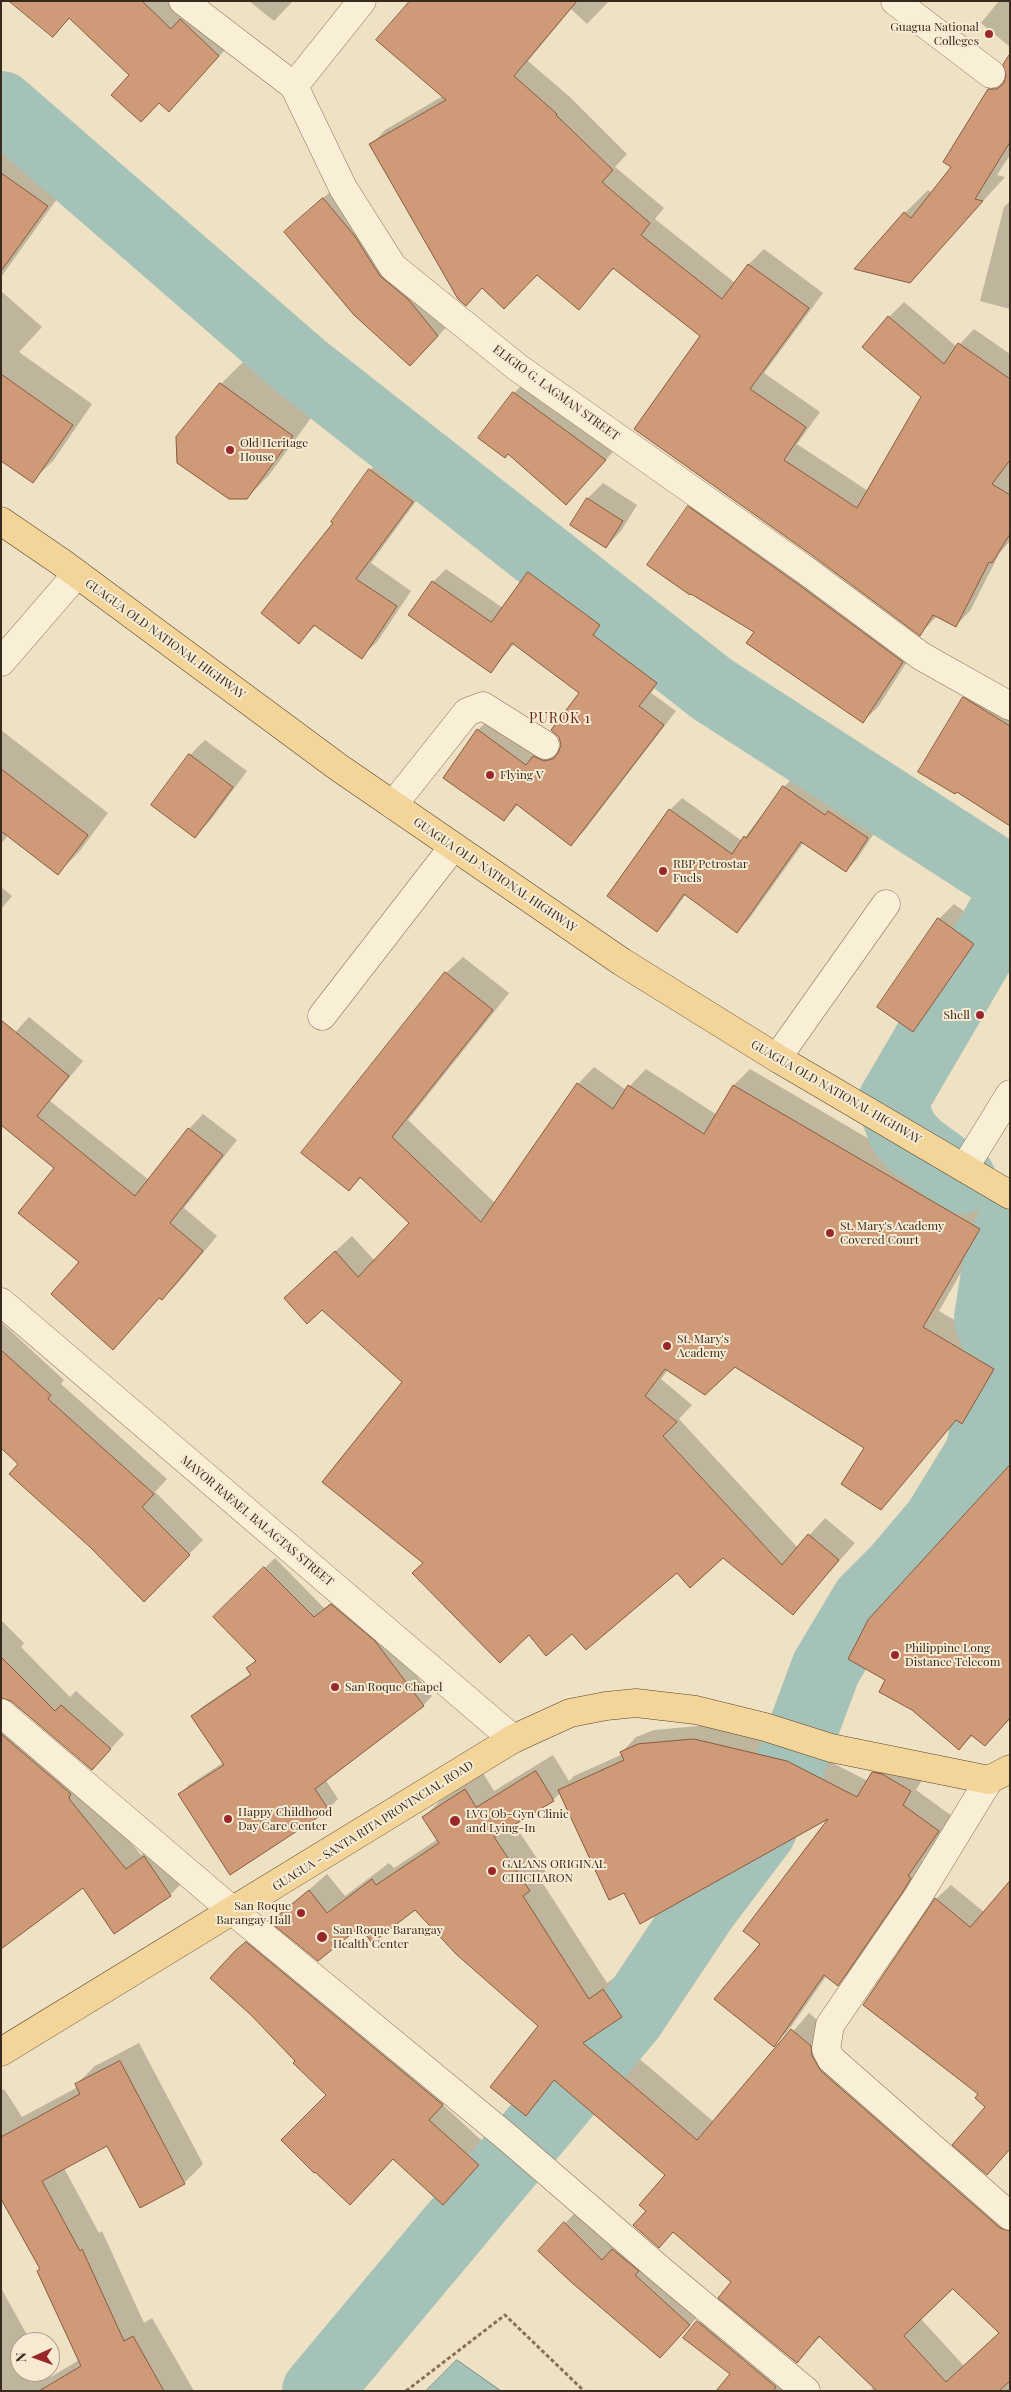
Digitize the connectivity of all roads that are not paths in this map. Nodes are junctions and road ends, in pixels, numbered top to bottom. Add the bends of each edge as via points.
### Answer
1 (183, 1) edge
2 (362, 1) edge
3 (896, 1) edge
4 (991, 74) dead end
5 (294, 86) junction
6 (1, 521) edge
7 (77, 574) junction
8 (1, 662) edge
9 (1010, 706) edge
10 (545, 745) dead end
11 (393, 805) junction
12 (453, 847) junction
13 (886, 904) dead end
14 (322, 1016) dead end
15 (776, 1058) junction
16 (1010, 1094) edge
17 (955, 1161) junction
18 (1010, 1195) edge
19 (1, 1302) edge
20 (1, 1713) edge
21 (513, 1739) junction
22 (999, 1774) edge
23 (234, 1912) junction
24 (1, 2052) edge
25 (1010, 2216) edge
26 (806, 2391) edge

1 - 5 street, ELIGIO G. LAGMAN STREET
2 - 5 street
3 - 4 street
5 - 9 street, ELIGIO G. LAGMAN STREET via 343,188 394,267 517,366 804,568 921,656
6 - 7 main road, GUAGUA OLD NATIONAL HIGHWAY
7 - 8 street
7 - 11 main road, GUAGUA OLD NATIONAL HIGHWAY
10 - 11 street via 483,706 475,708 467,712
11 - 12 main road, GUAGUA OLD NATIONAL HIGHWAY
12 - 14 street
12 - 15 main road, GUAGUA OLD NATIONAL HIGHWAY via 622,962
13 - 15 street
15 - 17 main road, GUAGUA OLD NATIONAL HIGHWAY
16 - 17 street
17 - 18 main road, GUAGUA OLD NATIONAL HIGHWAY
19 - 21 street, MAYOR RAFAEL BALAGTAS STREET
20 - 23 street
21 - 22 main road, GUAGUA - SANTA RITA PROVINCIAL ROAD via 570,1713 636,1703 696,1710 831,1748
21 - 23 main road, GUAGUA - SANTA RITA PROVINCIAL ROAD
22 - 25 street via 830,2024 826,2049 831,2059
23 - 24 main road, GUAGUA - SANTA RITA PROVINCIAL ROAD
23 - 26 street via 508,2138

